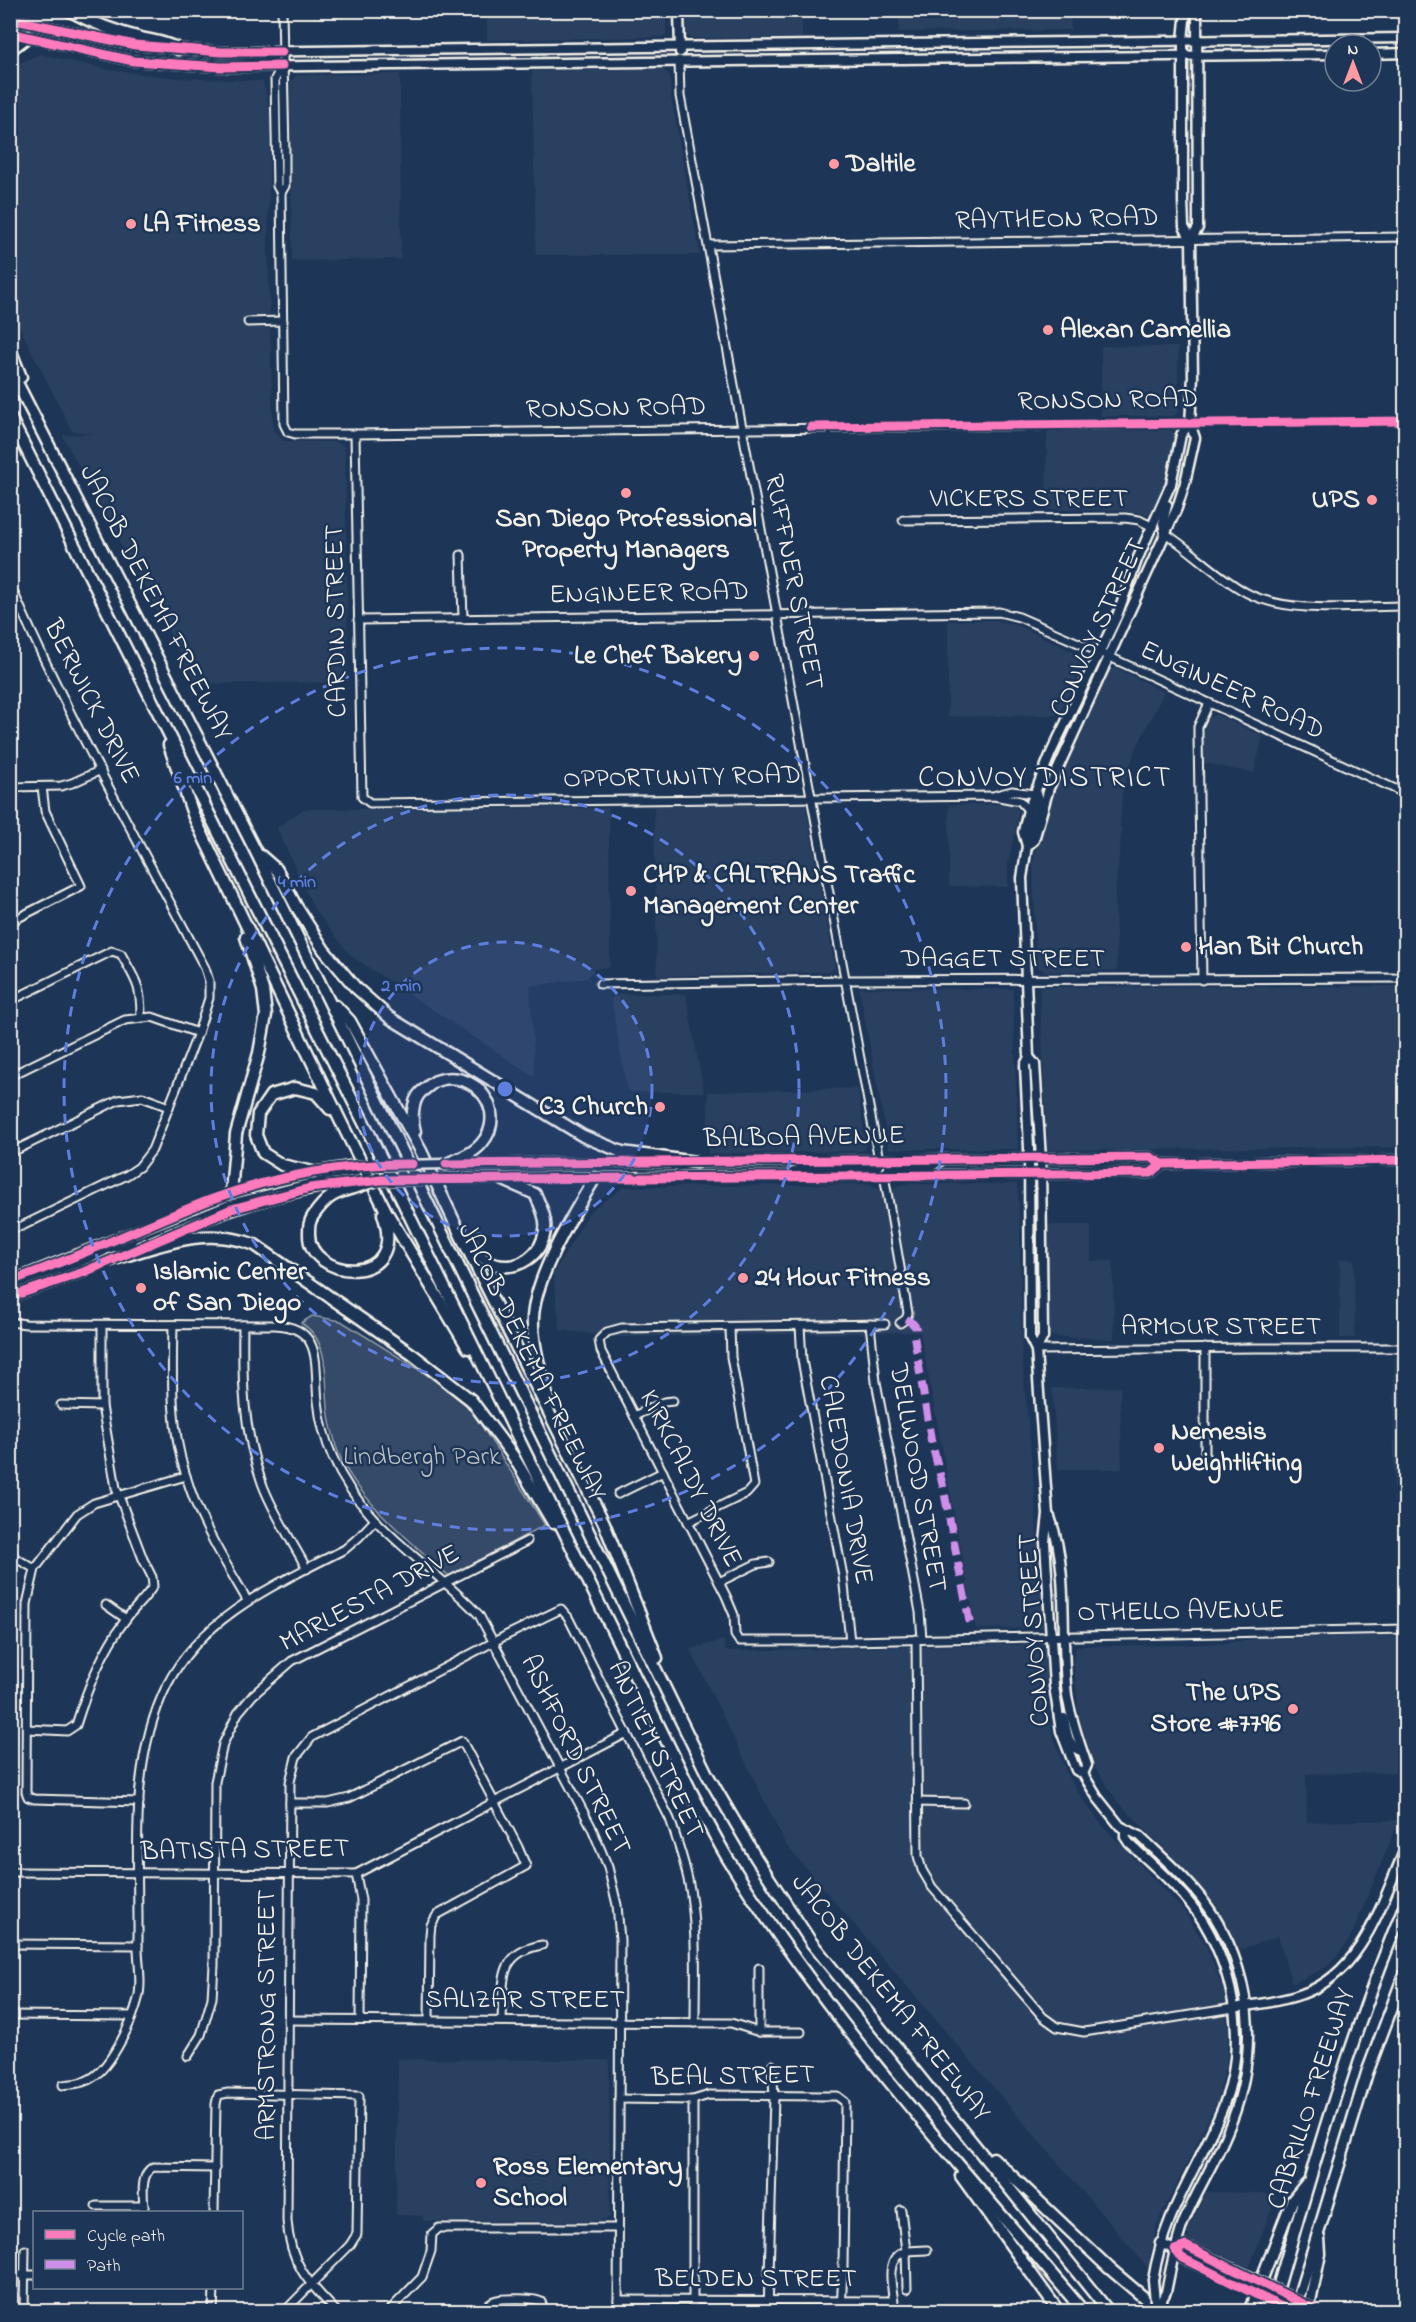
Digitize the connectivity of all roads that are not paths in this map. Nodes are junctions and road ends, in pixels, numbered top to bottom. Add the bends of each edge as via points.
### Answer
1 (68, 10) edge
2 (282, 10) edge
3 (679, 10) edge
4 (1186, 10) edge
5 (1197, 10) edge
6 (10, 19) edge
7 (10, 33) edge
8 (27, 36) junction
9 (1406, 38) edge
10 (1183, 40) junction
11 (1196, 40) junction
12 (680, 48) junction
13 (178, 49) junction
14 (10, 50) edge
15 (282, 52) junction
16 (1406, 53) edge
17 (1323, 54) edge
18 (1383, 54) edge
19 (1183, 55) junction
20 (1196, 55) junction
21 (679, 60) junction
22 (282, 66) junction
23 (1406, 237) edge
24 (1191, 239) junction
25 (709, 245) junction
26 (283, 321) junction
27 (249, 322) dead end
28 (10, 349) edge
29 (10, 369) edge
30 (10, 417) edge
31 (1406, 421) edge
32 (1191, 423) junction
33 (40, 426) junction
34 (743, 428) junction
35 (355, 434) junction
36 (1171, 484) junction
37 (903, 520) dead end
38 (1153, 527) junction
39 (1165, 533) junction
40 (461, 555) dead end
41 (1145, 577) junction
42 (10, 584) edge
43 (1406, 606) edge
44 (777, 614) junction
45 (463, 619) junction
46 (358, 620) junction
47 (1099, 652) junction
48 (1109, 657) junction
49 (155, 703) junction
50 (1209, 703) junction
51 (101, 770) junction
52 (10, 787) edge
53 (42, 787) junction
54 (1034, 794) junction
55 (1406, 794) edge
56 (994, 795) junction
57 (812, 798) junction
58 (370, 803) joint
59 (1028, 810) junction
60 (1030, 843) junction
61 (256, 852) junction
62 (226, 883) junction
63 (10, 922) edge
64 (1406, 978) edge
65 (846, 980) junction
66 (1027, 980) junction
67 (1202, 980) junction
68 (600, 984) dead end
69 (328, 999) junction
70 (10, 1001) edge
71 (141, 1017) junction
72 (198, 1033) junction
73 (1029, 1057) junction
74 (10, 1077) edge
75 (169, 1107) junction
76 (341, 1122) junction
77 (421, 1151) junction
78 (10, 1153) edge
79 (945, 1159) junction
80 (1029, 1159) junction
81 (1041, 1159) junction
82 (879, 1160) junction
83 (1406, 1161) edge
84 (696, 1162) junction
85 (446, 1164) junction
86 (1162, 1164) junction
87 (313, 1172) junction
88 (781, 1175) junction
89 (884, 1175) junction
90 (1028, 1175) junction
91 (1041, 1175) junction
92 (595, 1178) junction
93 (501, 1179) junction
94 (358, 1185) junction
95 (376, 1185) junction
96 (231, 1193) junction
97 (451, 1214) junction
98 (10, 1228) edge
99 (111, 1260) junction
100 (10, 1281) edge
101 (10, 1297) edge
102 (10, 1322) edge
103 (900, 1323) dead end
104 (870, 1324) junction
105 (885, 1324) dead end
106 (102, 1325) junction
107 (173, 1325) junction
108 (243, 1325) junction
109 (800, 1326) junction
110 (730, 1327) junction
111 (1204, 1348) junction
112 (1406, 1348) edge
113 (1036, 1350) junction
114 (673, 1401) dead end
115 (61, 1405) dead end
116 (102, 1406) junction
117 (505, 1410) junction
118 (634, 1416) junction
119 (554, 1419) junction
120 (1205, 1457) dead end
121 (663, 1472) junction
122 (186, 1476) junction
123 (618, 1494) dead end
124 (118, 1495) junction
125 (1048, 1514) junction
126 (375, 1520) junction
127 (688, 1522) junction
128 (527, 1541) dead end
129 (10, 1555) edge
130 (769, 1562) dead end
131 (35, 1569) junction
132 (307, 1569) junction
133 (584, 1571) junction
134 (445, 1582) junction
135 (719, 1582) junction
136 (247, 1600) junction
137 (106, 1605) dead end
138 (561, 1609) joint
139 (126, 1619) junction
140 (1406, 1629) edge
141 (1065, 1635) junction
142 (1051, 1636) junction
143 (919, 1639) junction
144 (495, 1641) junction
145 (850, 1641) junction
146 (742, 1642) joint
147 (1058, 1708) junction
148 (680, 1720) junction
149 (27, 1729) junction
150 (627, 1734) junction
151 (1082, 1751) junction
152 (561, 1768) junction
153 (1083, 1774) junction
154 (139, 1802) junction
155 (916, 1802) junction
156 (290, 1803) junction
157 (494, 1803) junction
158 (964, 1803) dead end
159 (1125, 1830) junction
160 (1406, 1847) edge
161 (10, 1872) edge
162 (139, 1873) junction
163 (214, 1873) junction
164 (356, 1874) junction
165 (290, 1875) junction
166 (1406, 1902) edge
167 (10, 1944) edge
168 (138, 1945) junction
169 (542, 1945) dead end
170 (759, 1968) dead end
171 (1406, 1970) edge
172 (1247, 2006) junction
173 (1234, 2008) junction
174 (10, 2015) edge
175 (131, 2016) junction
176 (288, 2020) junction
177 (360, 2020) junction
178 (429, 2021) junction
179 (502, 2021) junction
180 (621, 2022) junction
181 (694, 2023) junction
182 (759, 2032) junction
183 (801, 2032) dead end
184 (188, 2056) dead end
185 (772, 2065) dead end
186 (63, 2085) dead end
187 (288, 2094) junction
188 (774, 2096) junction
189 (619, 2100) junction
190 (693, 2100) junction
191 (915, 2112) junction
192 (957, 2123) junction
193 (215, 2168) junction
194 (1308, 2181) junction
195 (96, 2206) dead end
196 (144, 2209) edge
197 (901, 2210) dead end
198 (214, 2211) edge
199 (618, 2228) junction
200 (1319, 2229) junction
201 (1160, 2243) junction
202 (25, 2250) dead end
203 (927, 2250) dead end
204 (1175, 2250) junction
205 (906, 2251) junction
206 (10, 2275) edge
207 (25, 2275) junction
208 (33, 2276) edge
209 (310, 2285) junction
210 (214, 2289) edge
211 (907, 2289) dead end
212 (618, 2300) junction
213 (693, 2300) junction
214 (768, 2300) junction
215 (841, 2301) junction
216 (1406, 2305) edge
217 (24, 2312) edge
218 (213, 2312) edge
219 (284, 2312) edge
220 (337, 2312) edge
221 (388, 2312) edge
222 (482, 2312) edge
223 (543, 2312) edge
224 (618, 2312) edge
225 (693, 2312) edge
226 (768, 2312) edge
227 (841, 2312) edge
228 (1059, 2312) edge
229 (1084, 2312) edge
230 (1109, 2312) edge
231 (1156, 2312) edge
232 (1161, 2312) edge
233 (1249, 2312) edge
234 (1271, 2312) edge
235 (1293, 2312) edge
236 (1308, 2312) edge
237 (1320, 2312) edge
238 (1402, 2312) edge

1 - 13 highway via 112,29 167,42
2 - 15 street
3 - 12 main road, RUFFNER STREET
4 - 10 main road, CONVOY STREET
5 - 11 main road, CONVOY STREET
6 - 13 main road via 124,43
7 - 8 main road
8 - 14 highway
8 - 22 main road via 133,61 221,67
9 - 11 main road
10 - 11 main road
10 - 12 main road
10 - 19 main road, CONVOY STREET
11 - 20 main road, CONVOY STREET
12 - 15 main road
12 - 21 main road, RUFFNER STREET
13 - 15 main road
15 - 22 street
16 - 18 main road
17 - 20 main road
19 - 20 main road
19 - 21 main road
19 - 24 main road, CONVOY STREET via 1184,227
20 - 24 main road, CONVOY STREET via 1198,228
21 - 22 main road
21 - 25 street, RUFFNER STREET via 680,96
22 - 26 street
23 - 24 street, RAYTHEON ROAD
24 - 25 street, RAYTHEON ROAD
24 - 32 main road, CONVOY STREET
25 - 34 street, RUFFNER STREET
26 - 27 street
26 - 35 street, RONSON ROAD via 284,424 288,432
28 - 33 highway
29 - 33 highway, JACOB DEKEMA FREEWAY
30 - 49 highway, JACOB DEKEMA FREEWAY
31 - 32 street, RONSON ROAD
32 - 34 street, RONSON ROAD
32 - 36 main road, CONVOY STREET via 1181,435
32 - 39 main road, CONVOY STREET via 1195,438 1181,494
33 - 61 highway, JACOB DEKEMA FREEWAY
34 - 35 street, RONSON ROAD
34 - 44 street, RUFFNER STREET
35 - 46 street, CARDIN STREET
36 - 38 main road, CONVOY STREET
36 - 39 main road via 1163,523
37 - 38 street, VICKERS STREET via 1125,518
38 - 41 main road via 1156,536 1143,568
38 - 47 main road, CONVOY STREET
39 - 41 main road, CONVOY STREET
39 - 43 street via 1222,578 1259,598 1295,607
40 - 45 street
41 - 48 main road, CONVOY STREET
42 - 51 street, BERWICK DRIVE
44 - 45 street, ENGINEER ROAD
44 - 47 street, ENGINEER ROAD via 999,612
44 - 57 street, RUFFNER STREET
45 - 46 street, ENGINEER ROAD
46 - 58 street, CARDIN STREET via 362,797
47 - 48 street, ENGINEER ROAD
47 - 54 main road, CONVOY STREET
48 - 50 street, ENGINEER ROAD
48 - 60 main road, CONVOY STREET via 1049,788
49 - 62 highway via 194,817
49 - 117 highway, JACOB DEKEMA FREEWAY
50 - 55 street, ENGINEER ROAD
50 - 67 street via 1198,727
51 - 53 street via 72,783
51 - 72 street, BERWICK DRIVE via 205,968 209,998
52 - 53 street
53 - 63 street via 45,811 81,886
54 - 56 street via 1012,791
54 - 59 main road, CONVOY STREET
54 - 60 main road via 1039,801 1028,835
56 - 57 street, OPPORTUNITY ROAD
56 - 59 street via 1020,801
57 - 58 street, OPPORTUNITY ROAD
57 - 65 street, RUFFNER STREET
59 - 60 main road, CONVOY STREET via 1023,832
60 - 66 main road, CONVOY STREET via 1022,878
61 - 69 highway, JACOB DEKEMA FREEWAY
61 - 84 highway via 277,870 324,950 354,986 390,1018 583,1136 622,1152
62 - 76 highway
62 - 96 highway via 267,1008 261,1045 236,1134
64 - 67 street, DAGGET STREET
65 - 66 street, DAGGET STREET
65 - 68 street, DAGGET STREET
65 - 82 street, RUFFNER STREET
66 - 67 street, DAGGET STREET
66 - 73 main road, CONVOY STREET
69 - 77 highway via 350,1021
69 - 148 highway, JACOB DEKEMA FREEWAY
70 - 71 street via 112,951 121,954 141,994
71 - 72 street via 164,1020
71 - 74 street via 125,1020
72 - 75 street, BERWICK DRIVE
73 - 80 main road, CONVOY STREET via 1025,1065
73 - 81 main road, CONVOY STREET via 1035,1064
75 - 78 street via 142,1097 118,1100
75 - 98 street, BERWICK DRIVE via 152,1150 139,1167 22,1226
76 - 87 highway via 316,1093 295,1088 271,1095 258,1114 256,1135 263,1153 282,1165
76 - 95 highway
77 - 85 highway via 412,1122 416,1097 434,1081 458,1078 478,1087 488,1100 489,1130 473,1151
77 - 97 highway
79 - 80 main road, BALBOA AVENUE
79 - 82 main road, BALBOA AVENUE
79 - 89 main road via 932,1166 889,1168
80 - 81 main road, BALBOA AVENUE
80 - 90 main road, CONVOY STREET
81 - 86 main road, BALBOA AVENUE via 1150,1156
81 - 91 main road, CONVOY STREET
82 - 84 main road, BALBOA AVENUE
82 - 88 main road via 878,1166 872,1168 804,1169
83 - 86 main road, BALBOA AVENUE
84 - 85 main road, BALBOA AVENUE
85 - 87 main road, BALBOA AVENUE, bridge
86 - 91 main road, BALBOA AVENUE via 1151,1173
87 - 96 main road, BALBOA AVENUE
88 - 89 main road, BALBOA AVENUE
88 - 92 main road, BALBOA AVENUE
89 - 90 main road, BALBOA AVENUE
89 - 103 street via 908,1314
90 - 91 main road, BALBOA AVENUE
90 - 113 main road, CONVOY STREET via 1030,1338
91 - 113 main road, CONVOY STREET via 1043,1337
92 - 93 main road, BALBOA AVENUE
92 - 119 highway via 543,1272 537,1294 532,1324
93 - 95 main road, BALBOA AVENUE, bridge
93 - 97 highway via 535,1194 542,1208 546,1228 540,1247 529,1259 514,1266 493,1264 479,1255
94 - 95 highway, bridge
94 - 95 highway via 324,1200 309,1222 309,1242 321,1260 341,1270 376,1264 385,1251 388,1232
94 - 99 main road via 310,1188 232,1209
95 - 117 highway via 386,1211
96 - 100 main road, BALBOA AVENUE
97 - 119 highway
99 - 101 main road
99 - 133 highway via 203,1236 240,1239 267,1253 471,1400 513,1456
102 - 106 street
104 - 105 street
104 - 109 street
104 - 143 street, DELLWOOD STREET via 876,1382 920,1612
106 - 107 street
106 - 116 street
107 - 108 street
107 - 122 street via 176,1432
108 - 126 street, ASHFORD STREET via 282,1326 307,1338 315,1354 321,1418 333,1460
108 - 132 street via 243,1394 249,1440 263,1485
109 - 110 street
109 - 145 street, CALEDONIA DRIVE via 802,1360 843,1576
110 - 118 street, KIRKCALDY DRIVE via 622,1328 603,1334 599,1340 601,1351
110 - 127 street via 731,1357 754,1485
111 - 112 street, ARMOUR STREET
111 - 113 street, ARMOUR STREET
111 - 120 street
113 - 125 main road, CONVOY STREET
114 - 118 street
115 - 116 street
116 - 124 street
117 - 133 highway, JACOB DEKEMA FREEWAY
118 - 121 street, KIRKCALDY DRIVE
119 - 148 highway via 612,1540
121 - 123 street
121 - 127 street, KIRKCALDY DRIVE
122 - 124 street
122 - 136 street via 208,1532
124 - 131 street via 77,1514
124 - 139 street via 153,1586
125 - 141 main road, CONVOY STREET via 1059,1541
125 - 142 main road, CONVOY STREET via 1045,1542
126 - 132 street via 345,1549
126 - 134 street, ASHFORD STREET
127 - 135 street, KIRKCALDY DRIVE
128 - 134 street, MARLESTA DRIVE
129 - 131 street
130 - 135 street
131 - 149 street via 27,1604
132 - 136 street
133 - 191 highway, JACOB DEKEMA FREEWAY via 728,1859 813,1983
134 - 144 street, ASHFORD STREET via 479,1615
134 - 163 street, MARLESTA DRIVE via 292,1661 238,1713 222,1744 215,1782
135 - 146 street, KIRKCALDY DRIVE via 734,1615 736,1639
136 - 154 street via 207,1634 168,1683 151,1723
137 - 139 street
138 - 144 street, ARMSTRONG STREET
138 - 150 street, ANTIEM STREET
139 - 149 street via 102,1656 76,1725 67,1731
140 - 141 street, OTHELLO AVENUE
141 - 142 street, OTHELLO AVENUE
141 - 151 main road, CONVOY STREET via 1068,1695 1075,1736
142 - 143 street, OTHELLO AVENUE
142 - 147 main road, CONVOY STREET
143 - 145 street, OTHELLO AVENUE
143 - 155 street, DELLWOOD STREET
144 - 152 street, ASHFORD STREET
144 - 156 street, ARMSTRONG STREET via 312,1737 292,1768
145 - 146 street, OTHELLO AVENUE
147 - 151 main road via 1071,1746
147 - 153 main road, CONVOY STREET via 1069,1756 1076,1770
148 - 192 highway, JACOB DEKEMA FREEWAY via 756,1858 811,1942
149 - 154 street via 28,1797
150 - 152 street, BATISTA STREET
150 - 181 street, ANTIEM STREET via 670,1819 687,1879 695,1933
151 - 153 main road, CONVOY STREET via 1087,1766
152 - 157 street, BATISTA STREET
152 - 180 street, ASHFORD STREET via 603,1853 617,1905
153 - 159 main road, CONVOY STREET
154 - 162 street
155 - 158 street
155 - 173 street, DELLWOOD STREET via 918,1856 932,1887 1043,2017 1057,2026 1084,2032
156 - 157 street via 328,1803 349,1798 462,1741
156 - 165 street, ARMSTRONG STREET
157 - 164 street, BATISTA STREET
157 - 178 street via 526,1866 437,1915 430,1935
159 - 172 main road, CONVOY STREET via 1140,1836 1185,1879 1213,1914 1236,1962
159 - 173 main road, CONVOY STREET via 1129,1844 1176,1887 1203,1921 1221,1960
160 - 172 main road via 1363,1943 1349,1964 1305,1994
161 - 162 street, BATISTA STREET
162 - 163 street, BATISTA STREET
162 - 168 street
163 - 165 street, BATISTA STREET
163 - 184 street, MARLESTA DRIVE via 212,1998 201,2035
164 - 165 street, BATISTA STREET
164 - 177 street via 361,1900
165 - 176 street, ARMSTRONG STREET
166 - 194 highway, CABRILLO FREEWAY via 1371,1988
167 - 168 street
168 - 175 street via 140,1988
169 - 179 street via 514,1955 505,1968
170 - 182 street
171 - 200 highway, CABRILLO FREEWAY via 1367,2073
172 - 173 main road
172 - 204 main road, CONVOY STREET via 1247,2066 1236,2110 1185,2219
173 - 201 main road, CONVOY STREET via 1236,2046 1224,2105
174 - 175 street
175 - 186 street via 114,2056 104,2069 87,2081
176 - 177 street, SALIZAR STREET
176 - 187 street, ARMSTRONG STREET
177 - 178 street, SALIZAR STREET
178 - 179 street, SALIZAR STREET
179 - 180 street, SALIZAR STREET
180 - 181 street, SALIZAR STREET
180 - 189 street, ASHFORD STREET
181 - 182 street, SALIZAR STREET via 731,2023
182 - 183 street, SALIZAR STREET
185 - 188 street
187 - 193 street via 218,2095
187 - 209 street, ARMSTRONG STREET via 288,2242
187 - 209 street via 359,2096 357,2234
188 - 190 street, BEAL STREET via 709,2095
188 - 214 street
188 - 215 street, BEAL STREET via 837,2096 845,2102
189 - 190 street, BEAL STREET
189 - 199 street, ASHFORD STREET
190 - 213 street
191 - 228 highway
191 - 229 highway, JACOB DEKEMA FREEWAY
192 - 230 highway, JACOB DEKEMA FREEWAY
192 - 232 highway via 1070,2232
193 - 196 street via 153,2167 144,2176
193 - 198 street
194 - 233 highway via 1292,2201
194 - 234 highway, CABRILLO FREEWAY
195 - 196 street
197 - 205 street
199 - 212 street, ASHFORD STREET
199 - 221 street via 446,2226 432,2234 422,2277
200 - 235 highway, CABRILLO FREEWAY
200 - 236 highway via 1320,2254
201 - 204 main road
201 - 231 main road, CONVOY STREET, bridge via 1153,2280
202 - 207 street
203 - 205 street
204 - 231 main road, CONVOY STREET, bridge via 1166,2292
204 - 235 main road, bridge via 1182,2258
204 - 237 main road, bridge via 1186,2246
205 - 211 street
205 - 215 street, BELDEN STREET via 892,2260 894,2301
206 - 207 street
207 - 208 street
207 - 217 street
209 - 219 street
209 - 220 street, ARMSTRONG STREET
210 - 218 street
212 - 213 street, BELDEN STREET
212 - 224 street, ASHFORD STREET
213 - 214 street, BELDEN STREET
213 - 225 street
214 - 215 street, BELDEN STREET
214 - 226 street
215 - 227 street
216 - 238 main road
222 - 223 street via 497,2300 540,2301

